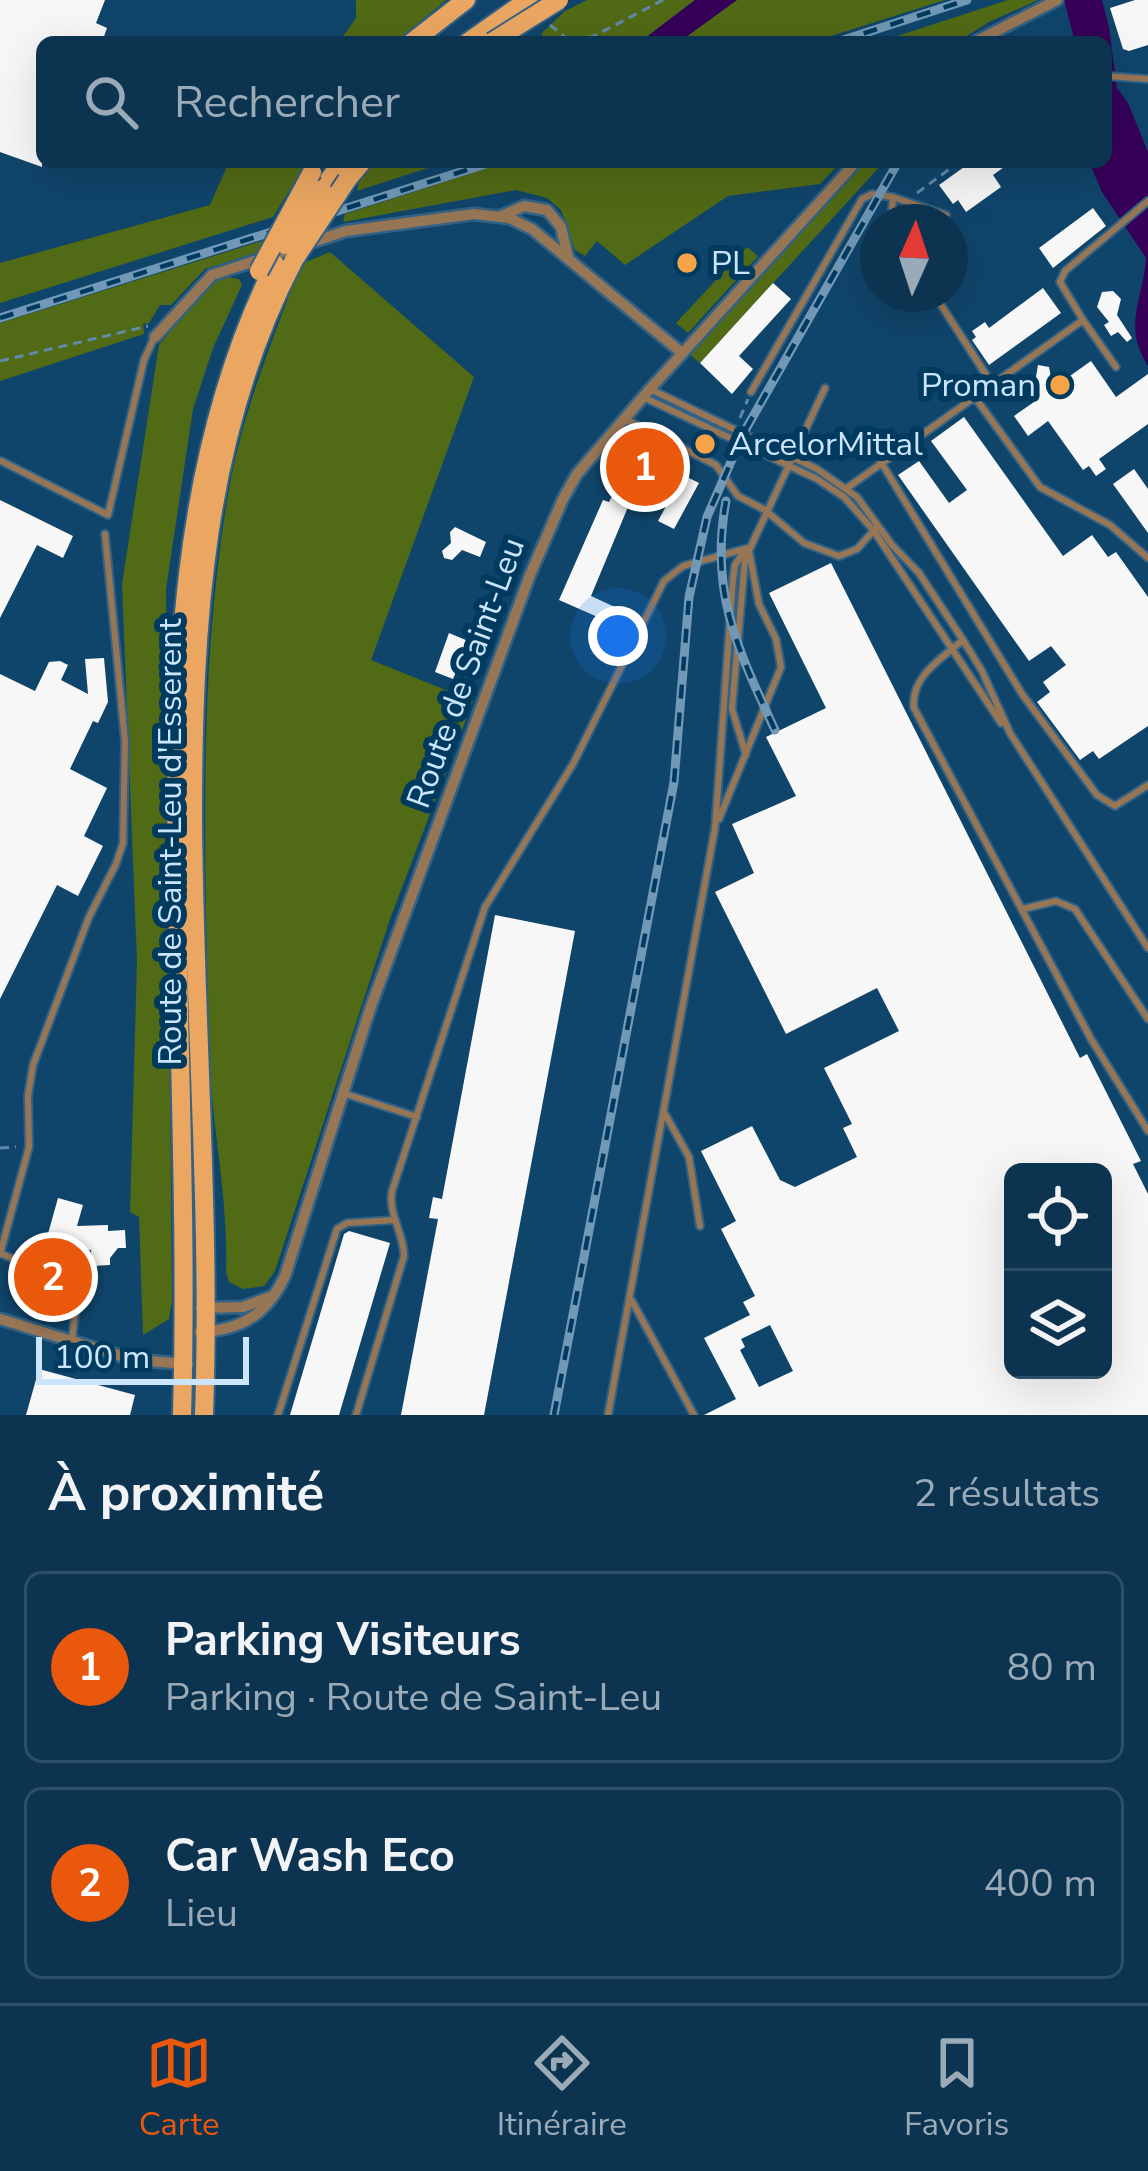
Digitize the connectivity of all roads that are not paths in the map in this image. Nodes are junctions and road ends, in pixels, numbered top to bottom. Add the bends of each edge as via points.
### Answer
1 (528, 0) edge
2 (560, 0) edge
3 (1057, 0) edge
4 (459, 5) edge
5 (420, 36) edge
6 (476, 36) edge
7 (502, 36) edge
8 (987, 36) edge
9 (1112, 76) edge
10 (1148, 79) edge
11 (851, 168) edge
12 (345, 171) edge
13 (317, 174) edge
14 (892, 197) junction
15 (1148, 201) edge
16 (892, 204) edge
17 (915, 204) edge
18 (501, 216) junction
19 (568, 257) junction
20 (276, 265) junction
21 (946, 312) edge
22 (1083, 320) junction
23 (158, 333) joint
24 (682, 352) junction
25 (1116, 367) dead end
26 (992, 384) junction
27 (825, 388) dead end
28 (751, 392) road end
29 (646, 393) junction
30 (974, 396) junction
31 (625, 419) junction
32 (791, 456) junction
33 (1, 461) edge
34 (881, 462) junction
35 (785, 466) junction
36 (843, 491) junction
37 (765, 509) junction
38 (876, 528) junction
39 (105, 535) dead end
40 (748, 548) junction
41 (1148, 558) edge
42 (963, 640) junction
43 (952, 650) junction
44 (1010, 733) junction
45 (746, 754) junction
46 (1148, 785) edge
47 (715, 828) junction
48 (1023, 909) junction
49 (1148, 948) edge
50 (1148, 1019) edge
51 (343, 1093) junction
52 (665, 1114) junction
53 (416, 1117) junction
54 (1148, 1131) edge
55 (394, 1220) junction
56 (700, 1226) dead end
57 (0, 1254) edge
58 (277, 1291) junction
59 (631, 1298) junction
60 (183, 1308) junction
61 (205, 1308) junction
62 (0, 1319) edge
63 (183, 1332) junction
64 (205, 1332) junction
65 (72, 1341) junction
66 (183, 1364) junction
67 (205, 1364) junction
68 (182, 1415) edge
69 (204, 1415) edge
70 (278, 1415) edge
71 (356, 1415) edge
72 (608, 1415) edge
73 (694, 1415) edge

1 - 6 main road
2 - 7 main road, bridge
3 - 8 street
4 - 5 main road
9 - 10 lane
11 - 24 street, Route de Saint-Leu
12 - 13 main road
12 - 20 main road, Route de Saint-Leu d'Esserent, bridge
13 - 20 main road, bridge
14 - 16 lane
14 - 17 lane
14 - 28 lane via 872,194 858,204
15 - 22 lane via 1065,272 1060,282
18 - 19 street
18 - 19 street via 524,206 547,210
18 - 23 street via 355,229 220,272
19 - 24 street
20 - 60 main road, Route de Saint-Leu d'Esserent via 216,418 178,679
20 - 61 main road, Route de Saint-Leu d'Esserent via 215,494 200,609 194,851
21 - 26 lane
22 - 25 lane
22 - 26 lane
23 - 33 lane via 144,360 108,515
24 - 29 street, Route de Saint-Leu
26 - 30 lane
27 - 32 lane
29 - 31 street, Route de Saint-Leu
29 - 32 lane
29 - 35 lane
30 - 34 lane
30 - 41 lane via 1040,488 1110,525
31 - 37 lane via 716,465 738,496
31 - 51 street, Route de Saint-Leu via 563,499 535,562
32 - 35 lane
32 - 36 lane
34 - 36 lane
34 - 46 lane via 1022,694 1097,795 1114,806
35 - 36 lane
35 - 37 lane
36 - 38 lane
37 - 38 lane via 804,543 839,556
37 - 40 lane
38 - 42 lane via 924,580
38 - 43 lane
39 - 57 lane via 125,741 123,843 33,1065 29,1147
40 - 45 lane via 732,709
40 - 45 lane via 781,667
40 - 47 lane via 734,571
40 - 53 lane via 683,566 664,581 579,752 484,907
42 - 43 lane
42 - 44 lane
43 - 44 lane
43 - 48 lane via 920,681 914,708
44 - 49 lane
45 - 47 lane
47 - 52 lane
48 - 50 lane via 1056,901 1075,909
48 - 54 lane
51 - 53 lane
51 - 58 street, Route de Saint-Leu
52 - 56 lane via 689,1157
52 - 59 lane
53 - 55 lane via 392,1191
55 - 70 lane via 338,1229
55 - 71 lane via 404,1256
57 - 65 lane via 20,1262 16,1287 75,1313
58 - 61 street via 252,1305
58 - 64 street via 250,1321
59 - 72 lane
59 - 73 lane
60 - 61 street
60 - 63 main road, Route de Saint-Leu d'Esserent
61 - 64 main road, Route de Saint-Leu d'Esserent
62 - 65 street
63 - 64 street
63 - 66 main road, Route de Saint-Leu d'Esserent
64 - 67 main road, Route de Saint-Leu d'Esserent
65 - 66 street via 134,1360
66 - 67 street
66 - 68 main road, Route de Saint-Leu d'Esserent
67 - 69 main road, Route de Saint-Leu d'Esserent

